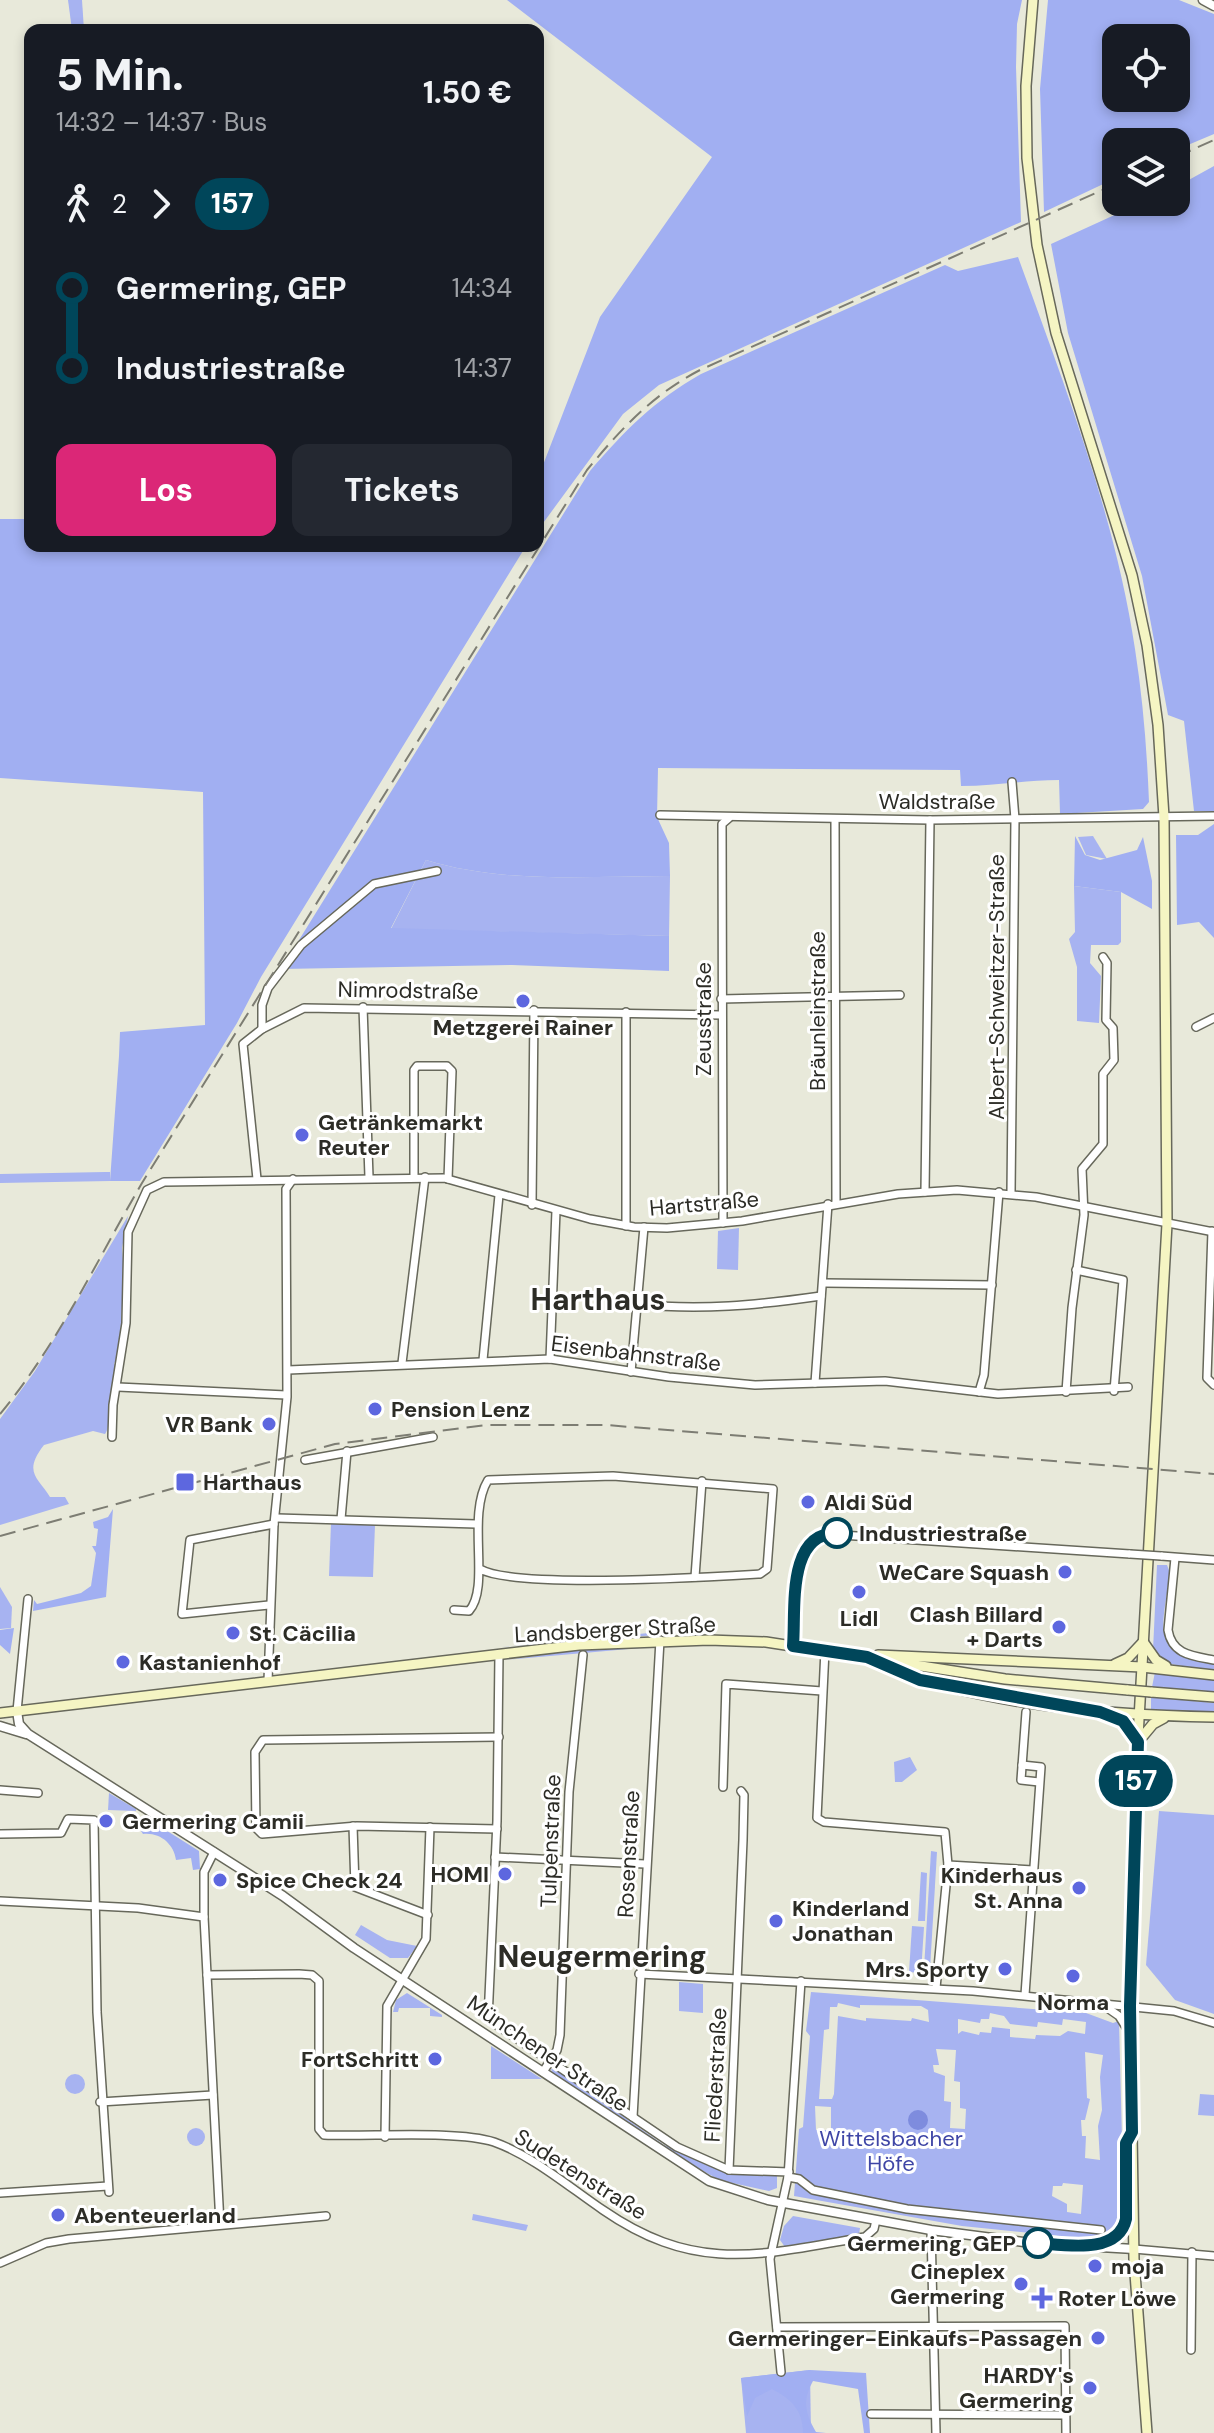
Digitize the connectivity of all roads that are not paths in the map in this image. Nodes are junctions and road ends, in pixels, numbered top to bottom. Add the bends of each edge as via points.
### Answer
1 (1203, 0) edge
2 (1035, 4) edge
3 (1214, 6) edge
4 (1012, 782) dead end
5 (660, 815) dead end
6 (1214, 816) edge
7 (1164, 817) junction
8 (729, 818) junction
9 (835, 819) junction
10 (1015, 819) junction
11 (930, 820) junction
12 (437, 871) dead end
13 (1103, 957) dead end
14 (900, 995) dead end
15 (836, 996) junction
16 (721, 999) junction
17 (363, 1007) junction
18 (534, 1010) junction
19 (626, 1012) junction
20 (721, 1015) junction
21 (1214, 1018) edge
22 (1196, 1027) dead end
23 (262, 1029) junction
24 (414, 1176) junction
25 (369, 1177) junction
26 (425, 1177) junction
27 (257, 1179) junction
28 (293, 1179) junction
29 (448, 1179) junction
30 (925, 1192) junction
31 (999, 1192) junction
32 (1011, 1193) junction
33 (499, 1195) junction
34 (832, 1204) junction
35 (532, 1205) junction
36 (1083, 1208) junction
37 (556, 1211) junction
38 (723, 1223) junction
39 (1167, 1224) junction
40 (626, 1226) junction
41 (644, 1227) junction
42 (1213, 1232) edge
43 (1076, 1270) junction
44 (825, 1283) junction
45 (992, 1285) junction
46 (821, 1296) junction
47 (636, 1304) junction
48 (550, 1359) junction
49 (483, 1360) junction
50 (402, 1363) junction
51 (288, 1370) junction
52 (631, 1372) junction
53 (815, 1383) junction
54 (1212, 1384) edge
55 (118, 1387) junction
56 (1128, 1387) dead end
57 (1114, 1391) junction
58 (979, 1392) junction
59 (1066, 1392) junction
60 (286, 1395) junction
61 (112, 1437) dead end
62 (433, 1437) dead end
63 (347, 1451) junction
64 (305, 1460) dead end
65 (702, 1481) junction
66 (341, 1519) junction
67 (275, 1521) junction
68 (476, 1524) junction
69 (1175, 1558) junction
70 (1214, 1560) edge
71 (480, 1569) junction
72 (695, 1577) junction
73 (28, 1599) dead end
74 (269, 1605) junction
75 (454, 1610) dead end
76 (660, 1640) junction
77 (1143, 1642) junction
78 (793, 1646) junction
79 (825, 1650) junction
80 (499, 1654) junction
81 (583, 1655) dead end
82 (867, 1657) junction
83 (1214, 1660) edge
84 (1109, 1665) junction
85 (1142, 1667) junction
86 (1177, 1670) junction
87 (1214, 1675) edge
88 (268, 1681) junction
89 (822, 1691) junction
90 (1214, 1697) edge
91 (17, 1711) junction
92 (1026, 1712) dead end
93 (1100, 1712) junction
94 (0, 1713) edge
95 (1139, 1715) junction
96 (1171, 1716) junction
97 (1214, 1717) edge
98 (0, 1726) edge
99 (28, 1734) junction
100 (499, 1737) junction
101 (1138, 1742) junction
102 (1022, 1765) junction
103 (1039, 1782) junction
104 (723, 1787) dead end
105 (0, 1790) edge
106 (741, 1791) dead end
107 (38, 1793) dead end
108 (353, 1826) junction
109 (430, 1827) junction
110 (497, 1829) junction
111 (0, 1834) edge
112 (214, 1852) junction
113 (495, 1857) junction
114 (567, 1861) junction
115 (645, 1864) junction
116 (948, 1865) junction
117 (1033, 1870) junction
118 (0, 1901) edge
119 (95, 1907) junction
120 (428, 1915) junction
121 (204, 1917) junction
122 (639, 1974) junction
123 (207, 1975) junction
124 (737, 1977) junction
125 (403, 1978) junction
126 (801, 1981) junction
127 (936, 1988) junction
128 (1025, 1995) junction
129 (1096, 2004) junction
130 (1130, 2006) junction
131 (1214, 2023) edge
132 (1131, 2036) junction
133 (549, 2063) junction
134 (543, 2072) junction
135 (213, 2095) junction
136 (100, 2102) junction
137 (633, 2117) junction
138 (1132, 2132) junction
139 (385, 2137) junction
140 (729, 2170) junction
141 (788, 2174) junction
142 (0, 2193) edge
143 (783, 2203) junction
144 (326, 2216) dead end
145 (876, 2220) junction
146 (220, 2224) junction
147 (931, 2230) junction
148 (1101, 2230) dead end
149 (1083, 2247) junction
150 (1134, 2249) junction
151 (772, 2252) junction
152 (1192, 2252) junction
153 (1214, 2256) edge
154 (0, 2263) edge
155 (777, 2327) junction
156 (933, 2328) junction
157 (1191, 2350) dead end
158 (781, 2372) dead end
159 (871, 2414) dead end
160 (936, 2414) junction
161 (1065, 2415) junction
162 (936, 2433) edge
163 (1066, 2433) edge
164 (1147, 2433) edge

1 - 3 street
2 - 7 main road via 1026,86 1037,245 1060,345 1132,575 1158,725
4 - 10 street, Albert-Schweitzer-Straße
5 - 8 street, Waldstraße
6 - 7 street, Waldstraße
7 - 10 street, Waldstraße
7 - 39 main road
8 - 9 street, Waldstraße
8 - 16 street, Zeusstraße via 722,824
9 - 11 street, Waldstraße
9 - 15 street, Bräunleinstraße
10 - 11 street, Waldstraße
10 - 32 street, Albert-Schweitzer-Straße
11 - 30 street
12 - 23 street via 374,884 301,945 265,994
13 - 36 street via 1114,1060 1103,1074 1104,1142 1082,1169
14 - 15 street
15 - 16 street
15 - 34 street, Bräunleinstraße
16 - 20 street, Zeusstraße
17 - 18 street, Nimrodstraße
17 - 23 street, Nimrodstraße via 311,1006
17 - 25 street
18 - 19 street, Nimrodstraße
18 - 35 street
19 - 20 street, Nimrodstraße
19 - 40 street
20 - 38 street, Zeusstraße
21 - 22 street
23 - 27 street via 243,1044
24 - 25 street, Hartstraße
24 - 26 street, Hartstraße
24 - 29 street via 415,1068 447,1066 452,1071
25 - 28 street, Hartstraße
26 - 29 street, Hartstraße
26 - 50 street
27 - 28 street, Hartstraße
27 - 55 street, Hartstraße via 164,1182 151,1187 128,1232
28 - 51 street via 286,1189
29 - 33 street, Hartstraße
30 - 31 street, Hartstraße
30 - 34 street, Hartstraße
31 - 32 street, Hartstraße
31 - 45 street
32 - 36 street, Hartstraße
33 - 35 street, Hartstraße
33 - 49 street
34 - 38 street, Hartstraße
34 - 44 street, Bräunleinstraße
35 - 37 street, Hartstraße
36 - 39 street, Hartstraße
36 - 43 street
37 - 40 street, Hartstraße
37 - 48 street
38 - 41 street, Hartstraße
39 - 42 street, Hartstraße
39 - 77 main road
40 - 41 street, Hartstraße
41 - 47 street
42 - 54 street via 1207,1378
43 - 57 street via 1123,1280
43 - 59 street
44 - 45 street
44 - 46 street, Bräunleinstraße
45 - 58 street
46 - 47 street via 688,1310
46 - 53 street, Bräunleinstraße
47 - 52 street
48 - 49 street, Eisenbahnstraße
48 - 52 street, Eisenbahnstraße
49 - 50 street, Eisenbahnstraße
50 - 51 street, Eisenbahnstraße
51 - 60 street
52 - 53 street, Eisenbahnstraße via 753,1385
53 - 58 street, Eisenbahnstraße via 888,1381
55 - 60 street
55 - 61 street
56 - 57 street, Eisenbahnstraße
57 - 59 street, Eisenbahnstraße
58 - 59 street, Eisenbahnstraße
60 - 67 street
62 - 63 street
63 - 64 street
63 - 66 street
65 - 68 street via 599,1476 494,1479 483,1489
65 - 72 street
65 - 72 street via 770,1486 765,1573
66 - 67 street
66 - 68 street
67 - 74 street
67 - 74 street via 190,1540 182,1614
68 - 71 street
69 - 70 street
69 - 78 street, bridge via 826,1534 809,1545 800,1561
69 - 83 street via 1171,1642 1184,1654
71 - 72 street via 539,1577
71 - 75 street via 473,1607
73 - 91 street
74 - 88 street
76 - 78 main road, Landsberger Straße
76 - 80 main road, Landsberger Straße
76 - 115 street, Rosenstraße
77 - 84 main road via 1128,1658
77 - 85 main road
77 - 86 main road via 1156,1660
78 - 79 main road, Landsberger Straße
79 - 82 main road, Landsberger Straße
79 - 89 street
80 - 88 main road, Landsberger Straße
80 - 100 street
81 - 114 street, Tulpenstraße via 570,1770
82 - 84 main road
82 - 90 main road, Landsberger Straße, bridge via 1005,1679
82 - 93 main road via 920,1680
84 - 85 main road
85 - 86 main road
85 - 95 main road
86 - 87 main road
88 - 91 main road, Landsberger Straße
89 - 104 street via 726,1684
89 - 116 street via 817,1818 940,1829 946,1834
91 - 94 main road, Landsberger Straße
91 - 99 street
92 - 102 street
93 - 95 main road
93 - 101 main road via 1123,1721
95 - 96 main road
95 - 101 main road
96 - 97 main road
96 - 101 main road via 1153,1724
98 - 99 street, Münchener Straße
99 - 112 street, Münchener Straße
100 - 108 street via 263,1740 255,1752 256,1828 262,1834
100 - 110 street
101 - 130 main road
102 - 103 street via 1021,1780
102 - 103 street via 1041,1767
103 - 117 street
105 - 107 street
106 - 124 street, Fliederstraße
108 - 109 street
108 - 120 street via 355,1887
109 - 110 street
109 - 120 street
110 - 113 street
111 - 119 street via 61,1833 68,1819 94,1820
112 - 121 street via 204,1872
112 - 125 street, Münchener Straße
113 - 114 street
113 - 133 street via 488,2019
114 - 115 street
114 - 133 street, Tulpenstraße via 560,2035
115 - 122 street, Rosenstraße
116 - 117 street
116 - 127 street
117 - 128 street
118 - 119 street
119 - 121 street
119 - 136 street
120 - 125 street via 425,1943
121 - 123 street
122 - 124 street
122 - 137 street, Rosenstraße
123 - 135 street
123 - 139 street, Sudetenstraße via 299,1974 319,1981 321,2133
124 - 126 street
124 - 140 street, Fliederstraße
125 - 134 street, Münchener Straße
125 - 139 street via 387,2006
126 - 127 street
126 - 141 street
127 - 128 street
128 - 129 street
129 - 130 street
129 - 132 street via 1115,2012
130 - 131 street
130 - 132 main road
132 - 138 main road
133 - 134 street, Tulpenstraße
133 - 137 street
134 - 143 street, Münchener Straße via 709,2181
135 - 136 street
135 - 146 street
136 - 142 street via 108,2189
137 - 140 street via 677,2147
138 - 149 main road via 1126,2143 1123,2231
138 - 150 main road
139 - 151 street, Sudetenstraße via 491,2141 659,2242 707,2255
140 - 141 street
141 - 143 street
141 - 148 street via 813,2190 865,2201
143 - 145 street, Münchener Straße
143 - 151 street
144 - 146 street
145 - 147 street, Münchener Straße
145 - 151 street, Sudetenstraße via 865,2237
146 - 154 street via 46,2243
147 - 149 street, Münchener Straße
147 - 156 street
149 - 150 street, Münchener Straße
150 - 152 street
150 - 164 main road
151 - 155 street
152 - 153 street
152 - 157 street
155 - 156 street
155 - 158 street
156 - 160 street
156 - 161 street via 1065,2326
159 - 160 street
160 - 161 street
160 - 162 street
161 - 163 street

